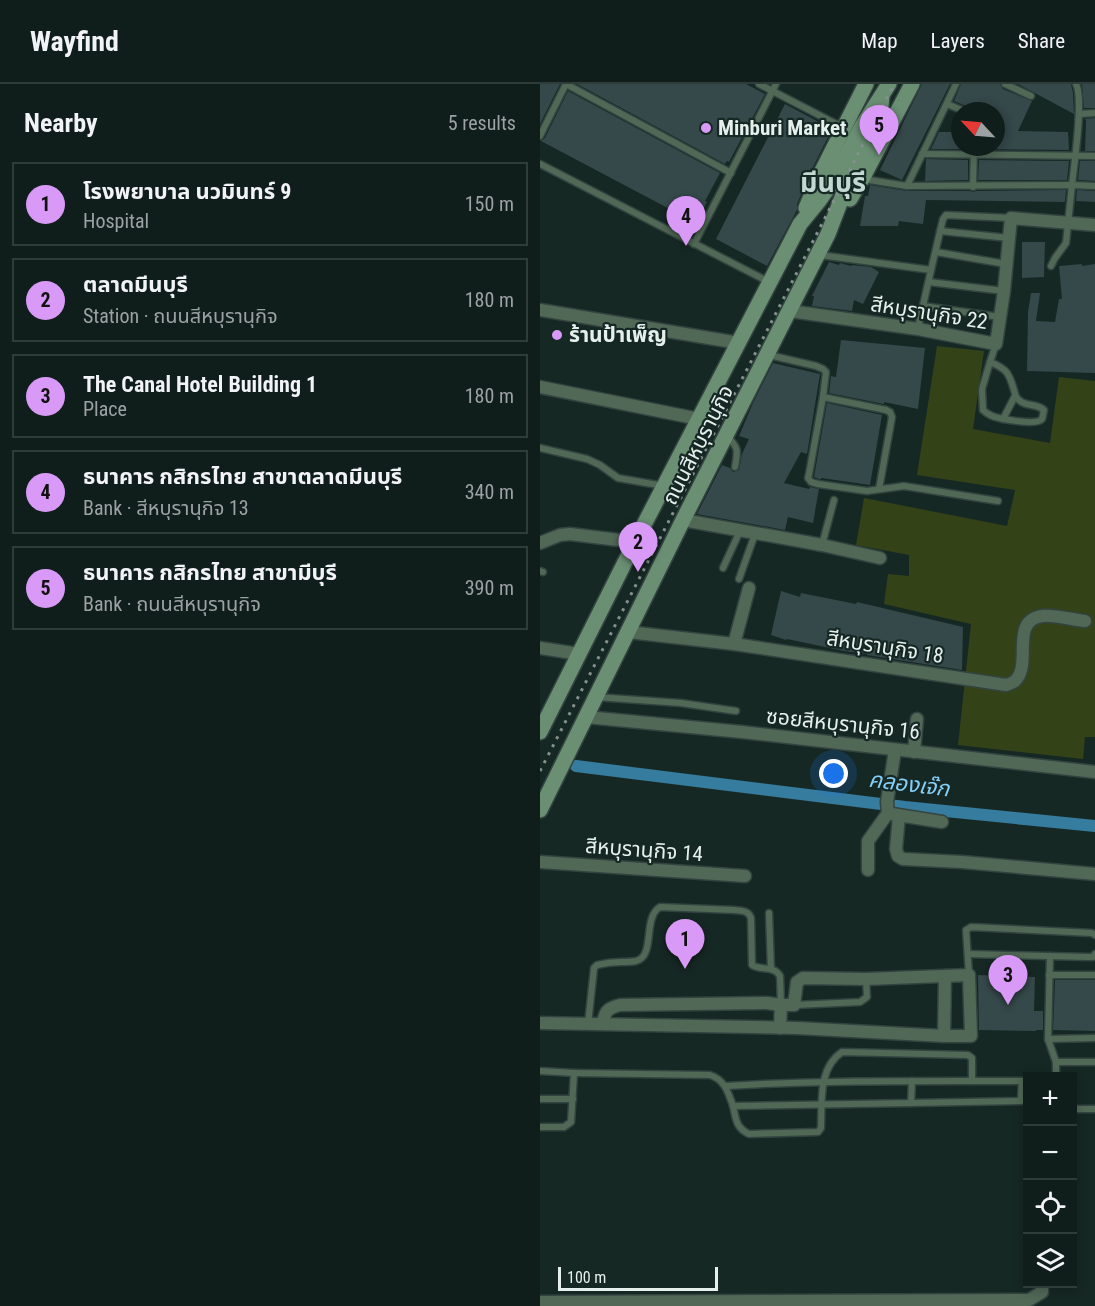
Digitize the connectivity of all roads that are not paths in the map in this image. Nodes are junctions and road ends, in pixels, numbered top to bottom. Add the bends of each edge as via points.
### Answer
1 (566, 84) edge
2 (759, 84) edge
3 (776, 84) edge
4 (866, 84) edge
5 (912, 84) edge
6 (956, 84) edge
7 (1005, 84) edge
8 (1076, 84) edge
9 (885, 90) edge
10 (773, 91) junction
11 (1031, 96) dead end
12 (947, 104) junction
13 (951, 106) edge
14 (1095, 113) edge
15 (1078, 114) junction
16 (844, 128) junction
17 (540, 136) edge
18 (1005, 151) edge
19 (951, 152) edge
20 (922, 154) junction
21 (1075, 154) junction
22 (974, 156) edge
23 (1095, 156) edge
24 (540, 164) edge
25 (731, 173) junction
26 (862, 179) junction
27 (1072, 185) junction
28 (907, 186) junction
29 (1095, 186) edge
30 (973, 187) junction
31 (1011, 218) junction
32 (1068, 223) junction
33 (800, 224) junction
34 (1095, 225) edge
35 (940, 231) junction
36 (828, 234) junction
37 (1009, 238) junction
38 (694, 244) junction
39 (936, 252) junction
40 (818, 255) junction
41 (1007, 264) junction
42 (1051, 266) dead end
43 (932, 270) junction
44 (770, 282) junction
45 (929, 282) junction
46 (1004, 291) junction
47 (924, 306) junction
48 (540, 310) edge
49 (790, 311) junction
50 (1000, 318) junction
51 (918, 329) junction
52 (739, 343) junction
53 (996, 344) junction
54 (768, 354) junction
55 (990, 362) junction
56 (540, 387) edge
57 (1015, 396) junction
58 (823, 397) junction
59 (699, 419) junction
60 (1003, 419) junction
61 (726, 436) junction
62 (540, 448) edge
63 (735, 467) dead end
64 (664, 486) junction
65 (879, 489) junction
66 (834, 500) dead end
67 (998, 501) dead end
68 (683, 520) junction
69 (740, 531) junction
70 (755, 534) junction
71 (635, 542) junction
72 (540, 543) edge
73 (822, 546) junction
74 (880, 558) dead end
75 (723, 568) dead end
76 (739, 579) dead end
77 (749, 588) dead end
78 (1085, 621) dead end
79 (628, 632) junction
80 (734, 644) junction
81 (540, 648) edge
82 (579, 654) junction
83 (596, 697) junction
84 (736, 711) dead end
85 (586, 717) junction
86 (917, 719) dead end
87 (540, 732) edge
88 (895, 750) junction
89 (914, 752) junction
90 (1095, 772) edge
91 (540, 810) edge
92 (893, 815) junction
93 (942, 822) dead end
94 (540, 862) edge
95 (868, 870) dead end
96 (1095, 874) edge
97 (745, 876) dead end
98 (769, 913) dead end
99 (1095, 935) edge
100 (968, 954) junction
101 (1095, 954) edge
102 (1050, 956) junction
103 (771, 969) junction
104 (969, 975) junction
105 (1049, 975) junction
106 (1095, 975) edge
107 (945, 976) junction
108 (866, 979) junction
109 (788, 1005) junction
110 (540, 1023) edge
111 (603, 1023) junction
112 (588, 1024) junction
113 (780, 1028) junction
114 (944, 1035) junction
115 (1095, 1038) edge
116 (1047, 1039) junction
117 (1056, 1062) junction
118 (1095, 1062) edge
119 (540, 1071) edge
120 (1056, 1072) edge
121 (574, 1073) junction
122 (912, 1081) junction
123 (972, 1081) junction
124 (823, 1083) junction
125 (726, 1086) junction
126 (540, 1099) edge
127 (573, 1099) junction
128 (911, 1103) junction
129 (822, 1105) junction
130 (733, 1106) junction
131 (1077, 1109) edge
132 (1095, 1109) edge
133 (540, 1127) edge
134 (1042, 1288) edge
135 (540, 1302) edge

1 - 17 lane
1 - 25 lane
2 - 10 lane
3 - 10 lane
4 - 16 main road
5 - 26 main road
6 - 12 lane
7 - 11 lane
8 - 15 lane
9 - 33 main road, ถนนสีหบุรานุกิจ via 825,192
9 - 36 main road, ถนนสีหบุรานุกิจ via 877,126 846,187
10 - 16 lane
10 - 25 lane
12 - 13 lane
12 - 20 lane
14 - 15 lane
15 - 21 lane
16 - 33 main road
18 - 21 lane
19 - 20 lane
20 - 28 lane
21 - 23 lane
21 - 27 lane
22 - 30 lane
24 - 38 lane
25 - 38 lane
26 - 28 lane
26 - 36 main road
27 - 29 lane
27 - 30 lane
27 - 32 lane
28 - 30 lane
31 - 32 street
31 - 35 lane via 946,215
31 - 37 street, สีหบุรานุกิจ 22
32 - 34 street
32 - 42 lane via 1066,243
33 - 44 main road, ถนนสีหบุรานุกิจ
35 - 37 lane
35 - 39 lane
36 - 40 main road, ถนนสีหบุรานุกิจ
37 - 41 street, สีหบุรานุกิจ 22
38 - 44 lane
39 - 41 lane
39 - 43 lane
40 - 43 lane
40 - 49 main road, ถนนสีหบุรานุกิจ
41 - 46 street, สีหบุรานุกิจ 22
43 - 45 lane
44 - 52 main road, ถนนสีหบุรานุกิจ
45 - 46 lane
45 - 47 lane
46 - 50 street, สีหบุรานุกิจ 22
47 - 50 lane
47 - 51 lane
48 - 52 street
49 - 51 street, สีหบุรานุกิจ 22
49 - 54 main road, ถนนสีหบุรานุกิจ
50 - 53 street, สีหบุรานุกิจ 22
51 - 53 street, สีหบุรานุกิจ 22
52 - 59 main road, ถนนสีหบุรานุกิจ
53 - 55 lane
54 - 58 lane via 823,369
54 - 61 main road, ถนนสีหบุรานุกิจ
55 - 57 lane via 1009,375
55 - 60 lane via 982,389 983,410
56 - 59 street
57 - 60 lane
57 - 60 lane via 1019,402 1040,406 1044,410 1041,421
58 - 65 lane via 890,412
58 - 65 lane via 808,478 818,484
59 - 64 main road, ถนนสีหบุรานุกิจ
61 - 63 lane via 738,452
61 - 68 main road, ถนนสีหบุรานุกิจ
62 - 64 lane via 587,459 618,478
64 - 71 main road, ถนนสีหบุรานุกิจ
65 - 67 lane via 904,486
66 - 73 lane
68 - 69 street
68 - 79 main road, ถนนสีหบุรานุกิจ
69 - 70 street
69 - 75 lane
70 - 73 street
70 - 76 lane
71 - 72 street via 570,534
71 - 82 main road, ถนนสีหบุรานุกิจ
73 - 74 street
77 - 80 street
78 - 80 street, สีหบุรานุกิจ 18 via 1043,615 1031,620 1024,631 1021,670 1015,681 1006,685
79 - 80 street, สีหบุรานุกิจ 18
79 - 83 main road, ถนนสีหบุรานุกิจ
81 - 82 street
82 - 87 main road, ถนนสีหบุรานุกิจ
83 - 84 lane
83 - 85 main road, ถนนสีหบุรานุกิจ
85 - 88 street, ซอยสีหบุรานุกิจ 16
85 - 91 main road, ถนนสีหบุรานุกิจ
86 - 89 street
88 - 89 street, ซอยสีหบุรานุกิจ 16
88 - 92 street via 887,802
89 - 90 street, ซอยสีหบุรานุกิจ 16
92 - 93 street
92 - 95 street via 868,841
92 - 96 street via 896,849 903,859
94 - 97 street, สีหบุรานุกิจ 14
98 - 103 lane
99 - 100 lane via 971,927 966,930
100 - 102 lane
100 - 104 lane
101 - 102 lane
102 - 105 lane
103 - 109 lane via 780,976
103 - 112 lane via 752,965 748,913 660,907 649,926 643,957 594,968
104 - 107 street
104 - 114 street via 971,1036
105 - 106 lane
105 - 116 lane
107 - 108 street
107 - 114 street
108 - 109 street via 800,979
108 - 109 lane via 867,997 860,1002
109 - 111 street via 620,1005 607,1009
109 - 113 street
110 - 112 street
111 - 112 street
111 - 113 street
113 - 114 street
115 - 116 lane
116 - 117 lane
117 - 118 lane
117 - 120 lane
119 - 121 lane
121 - 125 lane via 710,1075
121 - 127 lane
122 - 123 lane
122 - 124 lane
122 - 128 lane
123 - 124 lane via 972,1058 968,1055 842,1052 828,1068
123 - 128 lane via 1022,1082 1021,1101
124 - 125 lane
124 - 129 lane
125 - 130 lane
126 - 127 lane
127 - 133 lane via 568,1125
128 - 129 lane
129 - 130 lane
129 - 130 lane via 818,1132 749,1134 738,1126
131 - 132 lane
134 - 135 street via 1029,1300

